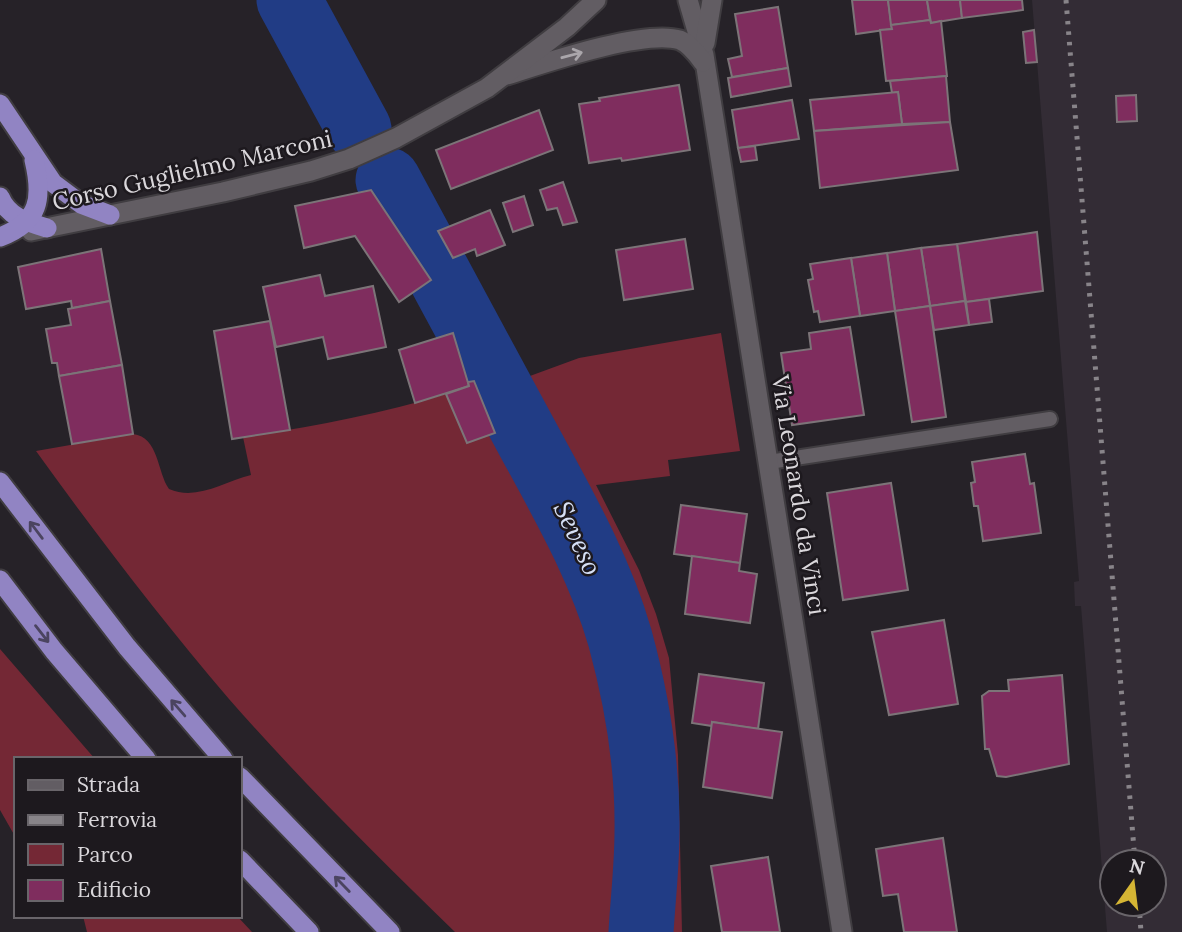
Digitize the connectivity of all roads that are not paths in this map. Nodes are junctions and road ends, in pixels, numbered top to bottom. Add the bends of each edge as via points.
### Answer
1 (576, 0) edge
2 (596, 0) edge
3 (688, 0) edge
4 (712, 0) edge
5 (567, 27) junction
6 (705, 60) junction
7 (507, 75) junction
8 (0, 104) edge
9 (33, 155) junction
10 (0, 197) edge
11 (110, 215) junction
12 (27, 222) junction
13 (47, 228) junction
14 (0, 237) edge
15 (1050, 418) dead end
16 (769, 462) junction
17 (0, 482) edge
18 (0, 580) edge
19 (144, 757) edge
20 (221, 757) edge
21 (242, 779) edge
22 (242, 862) edge
23 (309, 932) edge
24 (390, 932) edge
25 (842, 932) edge

1 - 5 street
2 - 5 street, Corso Guglielmo Marconi
3 - 6 street
4 - 6 street
5 - 7 street, Corso Guglielmo Marconi
7 -> 6 street via 646,39 683,41
6 - 16 street, Via Leonardo da Vinci
7 - 11 street, Corso Guglielmo Marconi via 396,138 349,159
8 - 9 highway
9 - 11 highway via 53,183 81,204
9 - 12 highway via 38,196
10 - 12 highway via 12,214
11 - 13 street, Corso Guglielmo Marconi
12 - 13 highway
12 - 14 highway
13 - 14 street, Corso Guglielmo Marconi
15 - 16 lane
16 - 25 street, Via Leonardo da Vinci
20 -> 17 highway via 127,647
18 -> 19 highway
24 -> 21 highway
22 - 23 highway

